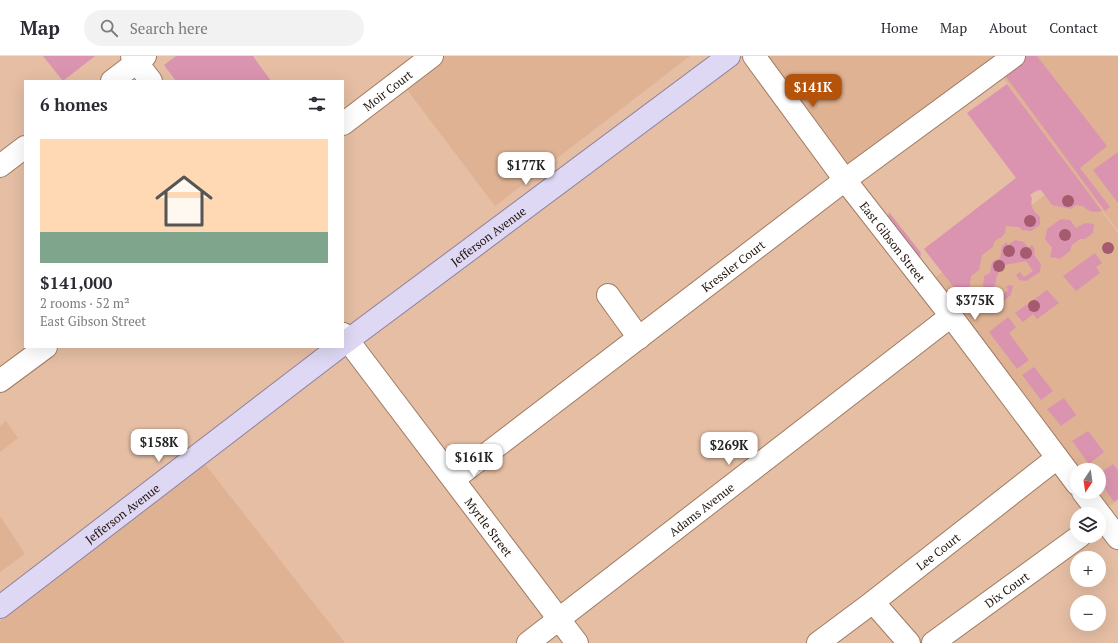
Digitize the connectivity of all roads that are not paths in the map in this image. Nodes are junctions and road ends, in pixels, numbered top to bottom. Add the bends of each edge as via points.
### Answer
1 (432, 56) edge
2 (729, 56) edge
3 (754, 56) edge
4 (1014, 56) edge
5 (138, 58) edge
6 (113, 80) edge
7 (150, 80) edge
8 (344, 123) edge
9 (24, 148) edge
10 (0, 166) edge
11 (846, 180) junction
12 (608, 295) dead end
13 (951, 316) junction
14 (639, 338) junction
15 (344, 340) edge
16 (344, 342) edge
17 (45, 348) edge
18 (334, 348) edge
19 (0, 381) edge
20 (1057, 458) junction
21 (1070, 475) edge
22 (454, 479) junction
23 (1090, 499) edge
24 (1107, 517) edge
25 (1118, 538) edge
26 (1070, 543) edge
27 (873, 602) junction
28 (0, 607) edge
29 (559, 619) junction
30 (528, 643) edge
31 (576, 643) edge
32 (818, 643) edge
33 (909, 643) edge
34 (933, 643) edge

1 - 8 street, Moir Court
2 - 15 main road, Jefferson Avenue
3 - 11 street, East Gibson Street
4 - 11 street, Kressler Court
5 - 6 street
5 - 7 street
9 - 10 street
11 - 13 street, East Gibson Street
11 - 14 street, Kressler Court
12 - 14 street
13 - 20 street, East Gibson Street
13 - 29 street, Adams Avenue
14 - 22 street, Kressler Court
16 - 22 street, Myrtle Street
17 - 19 street
18 - 28 main road, Jefferson Avenue
20 - 21 street, East Gibson Street
20 - 27 street, Lee Court
22 - 29 street, Myrtle Street
23 - 24 street
24 - 25 street
26 - 34 street, Dix Court
27 - 32 street, Lee Court
27 - 33 street
29 - 30 street, Adams Avenue
29 - 31 street, Myrtle Street

